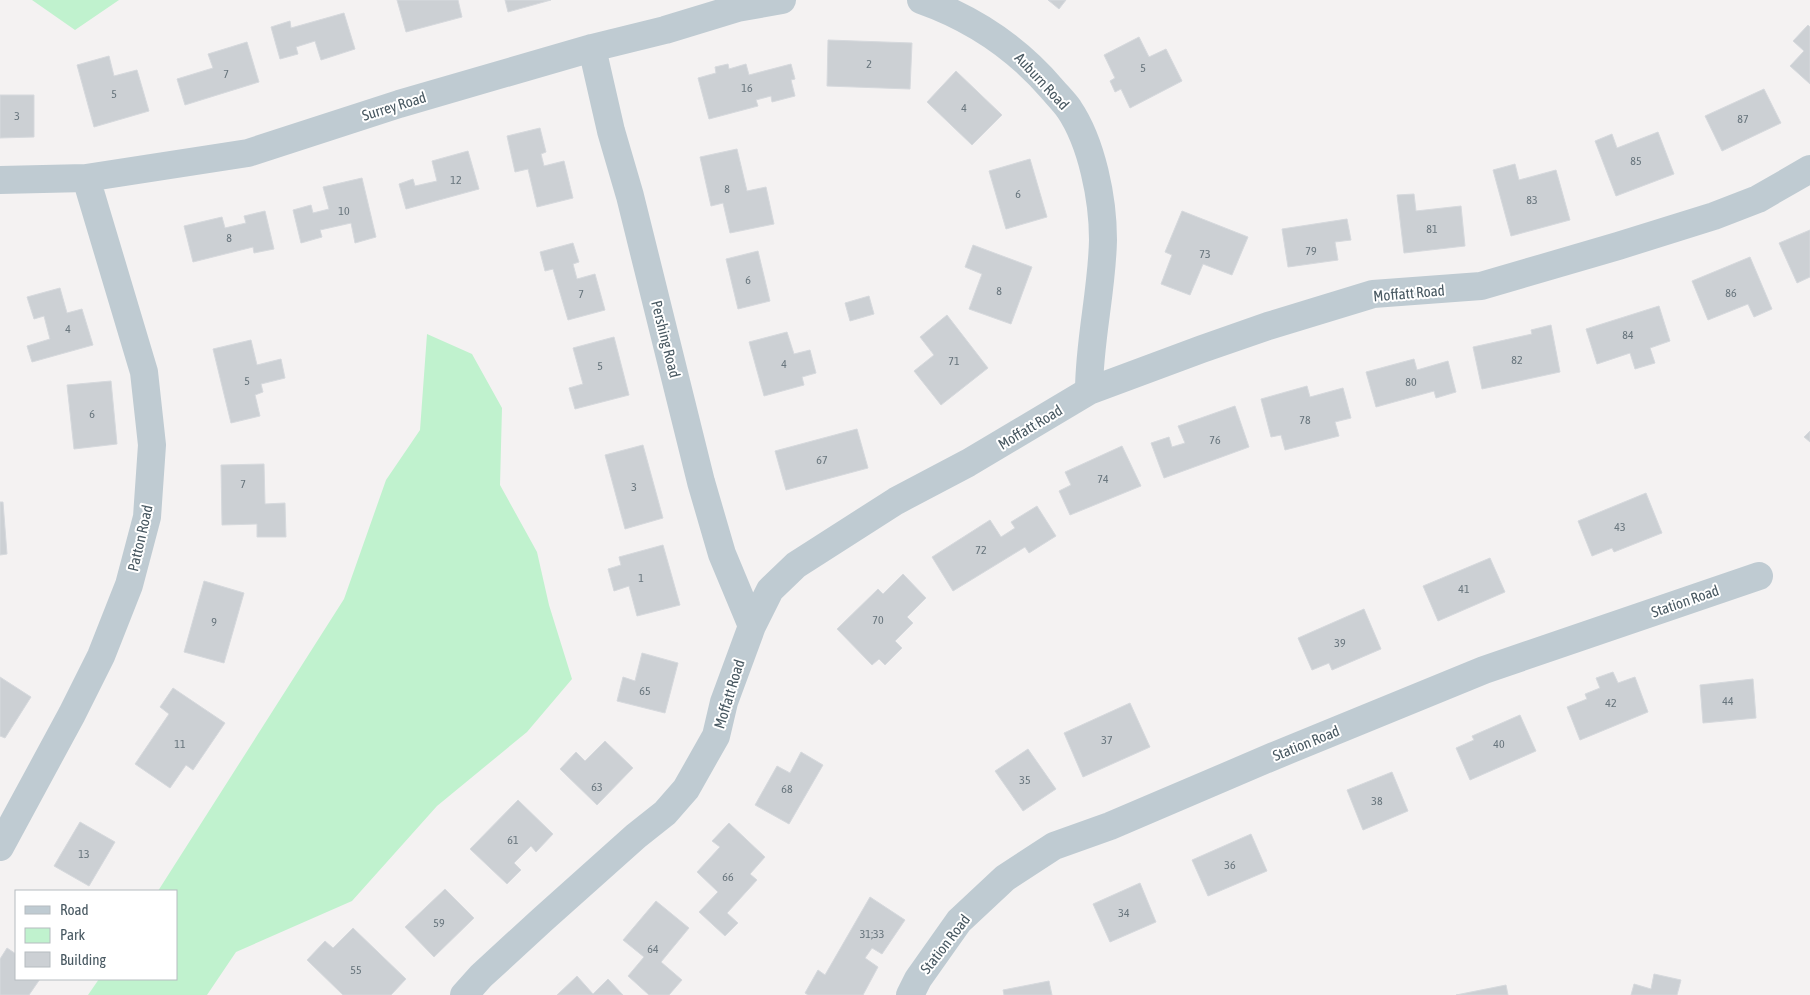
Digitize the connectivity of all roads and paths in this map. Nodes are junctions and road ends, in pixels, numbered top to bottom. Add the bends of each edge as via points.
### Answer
1 (782, 0) edge
2 (921, 0) edge
3 (592, 48) junction
4 (1810, 169) edge
5 (86, 178) junction
6 (0, 180) edge
7 (1089, 392) junction
8 (1759, 576) dead end
9 (752, 626) junction
10 (0, 846) edge
11 (464, 995) edge
12 (910, 995) edge

1 - 3 street, Surrey Road via 737,8
2 - 7 street, Auburn Road via 970,21 1010,47 1069,109 1088,149 1100,196 1103,240
3 - 5 street, Surrey Road via 399,104 248,153
3 - 9 street, Pershing Road via 701,482 722,554
4 - 7 street, Moffatt Road via 1758,199 1618,246 1482,286 1373,294 1268,326
5 - 6 street, Surrey Road
5 - 10 street, Patton Road via 144,372 152,445 147,517 129,585 101,656
7 - 9 street, Moffatt Road via 896,501 796,565 770,590
8 - 12 street, Station Road via 1484,670 1110,826 1054,846 1005,878 960,921 918,978
9 - 11 street, Moffatt Road via 724,702 716,736 686,789 666,813 542,920

